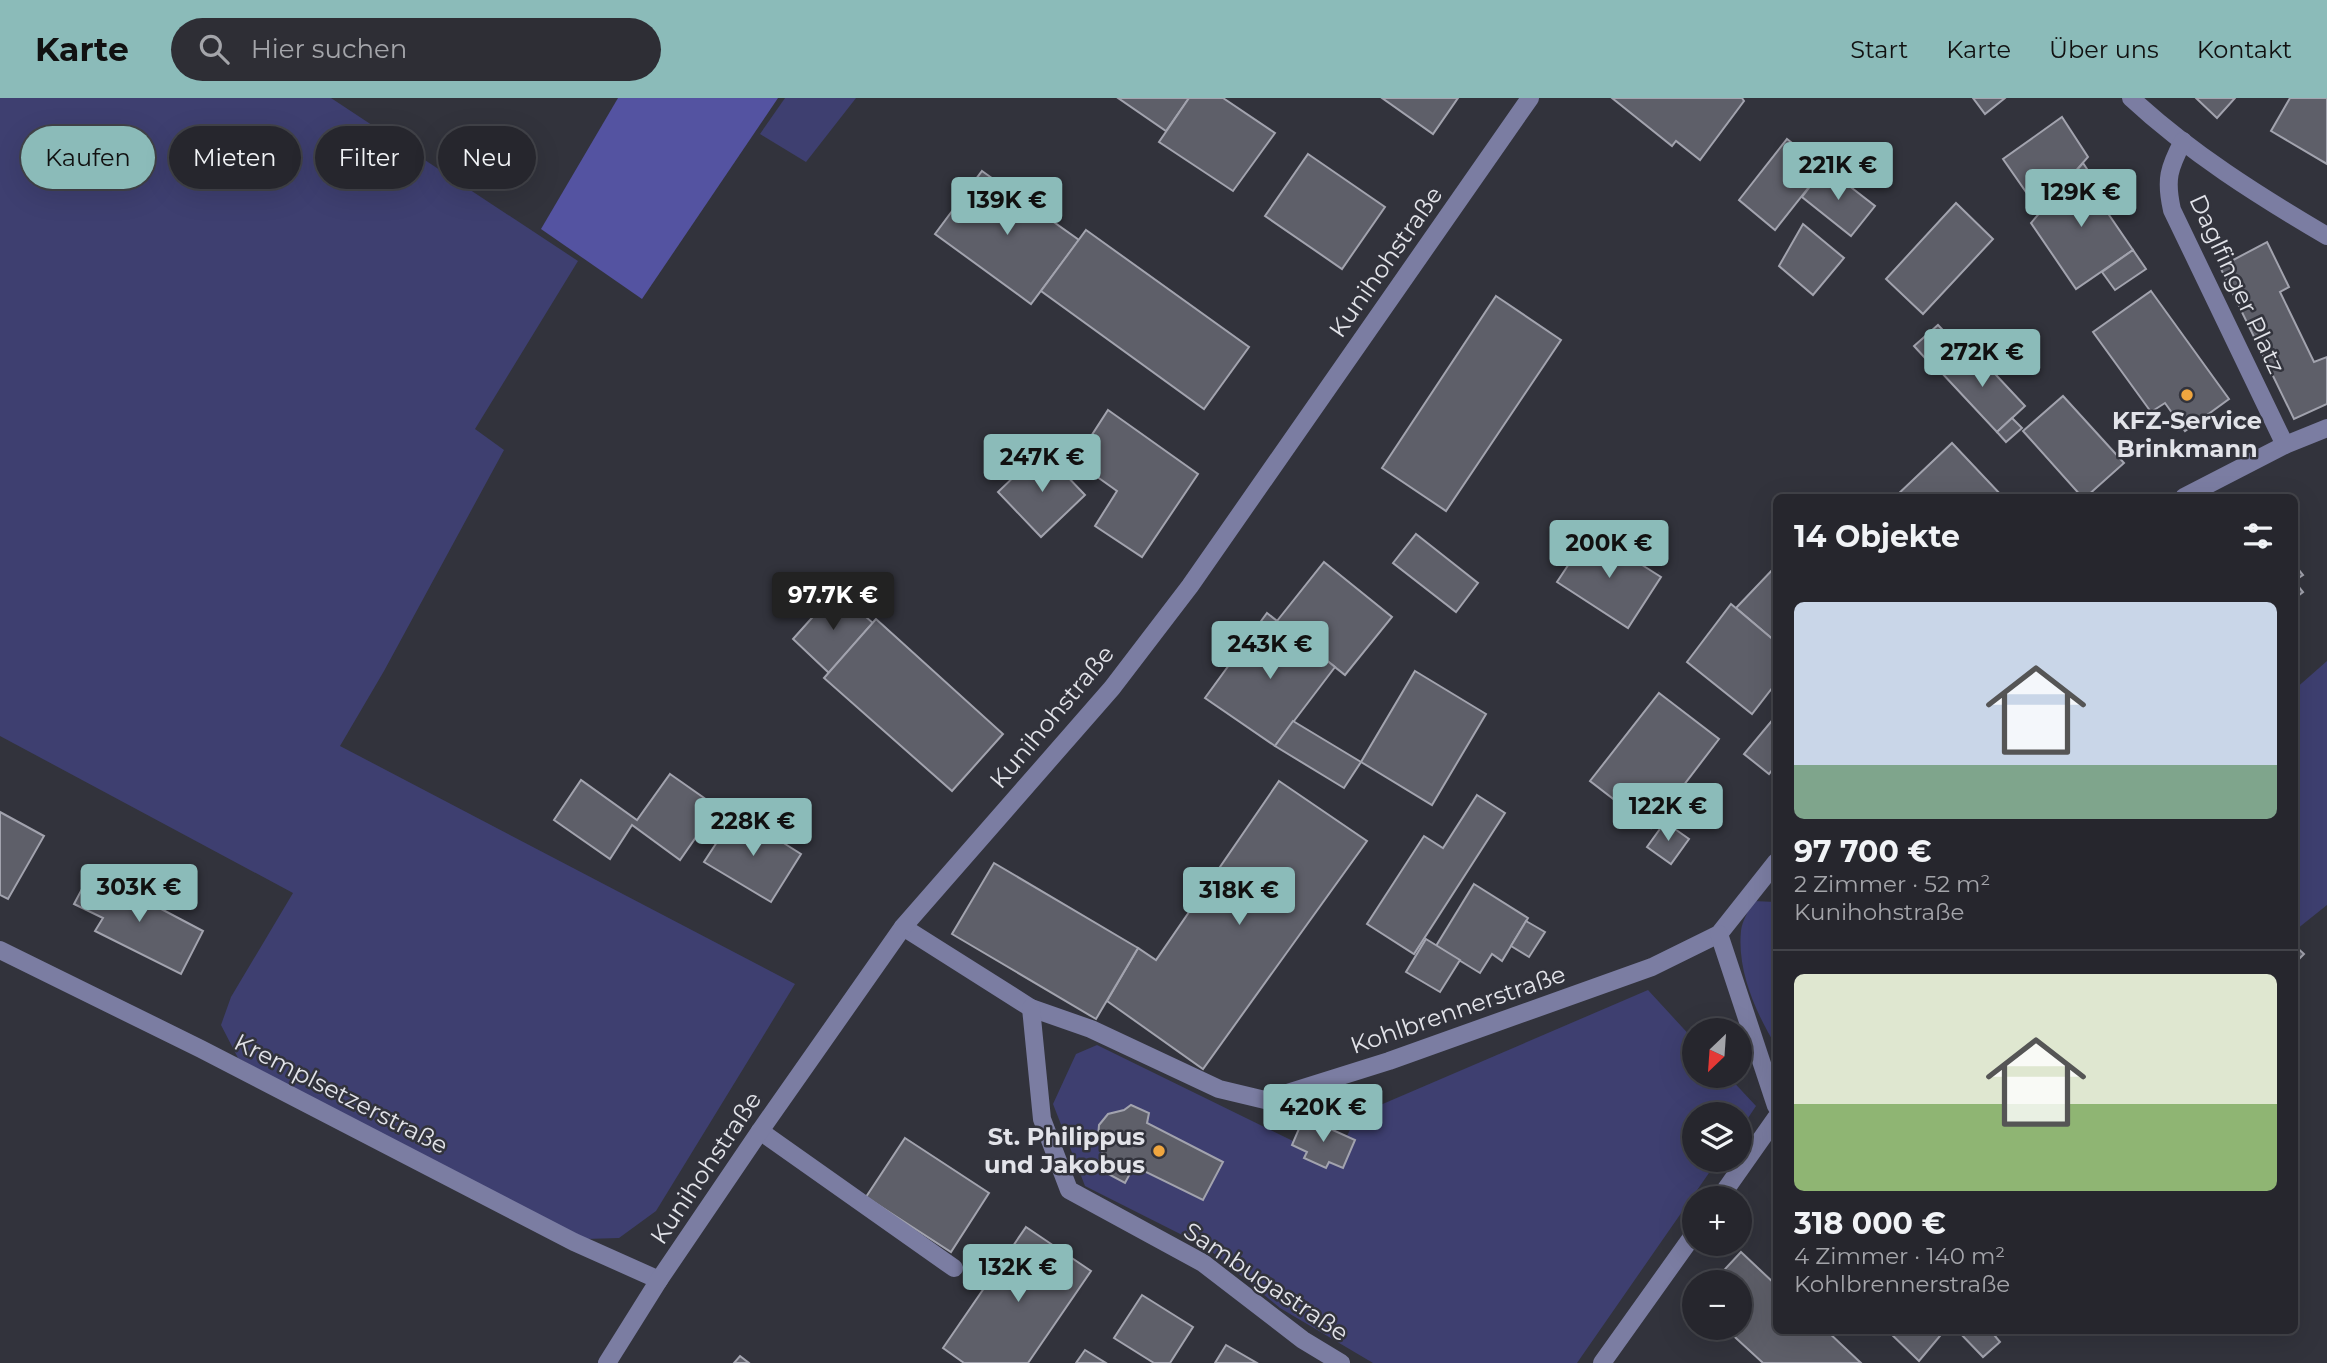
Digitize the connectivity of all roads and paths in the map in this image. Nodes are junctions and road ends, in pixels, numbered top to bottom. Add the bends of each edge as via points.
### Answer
1 (1530, 98) edge
2 (2131, 98) edge
3 (2183, 141) junction
4 (2327, 236) edge
5 (2327, 428) edge
6 (2285, 446) junction
7 (2189, 494) edge
8 (1773, 866) edge
9 (903, 927) junction
10 (1719, 934) junction
11 (0, 950) edge
12 (1031, 1008) junction
13 (1773, 1097) edge
14 (1773, 1122) edge
15 (760, 1131) junction
16 (1728, 1186) edge
17 (1682, 1251) edge
18 (954, 1268) dead end
19 (659, 1280) junction
20 (607, 1363) edge
21 (1341, 1363) edge
22 (1602, 1363) edge

1 - 9 street, Kunihohstraße via 1175,606 1112,688
2 - 3 street
3 - 4 street
3 - 6 street, Daglfinger Platz via 2169,169 2172,210
5 - 6 street
6 - 7 street
8 - 10 street, Kohlbrennerstraße
9 - 12 street, Kohlbrennerstraße
9 - 15 street, Kunihohstraße
10 - 12 street, Kohlbrennerstraße via 1652,967 1265,1100 1219,1089 1091,1029
10 - 13 street
11 - 19 street, Kremplsetzerstraße via 574,1242
12 - 21 street, Sambugastraße via 1042,1119 1069,1190 1203,1263 1303,1340
14 - 16 street
15 - 18 street
15 - 19 street, Kunihohstraße
17 - 22 street
19 - 20 street, Kunihohstraße

